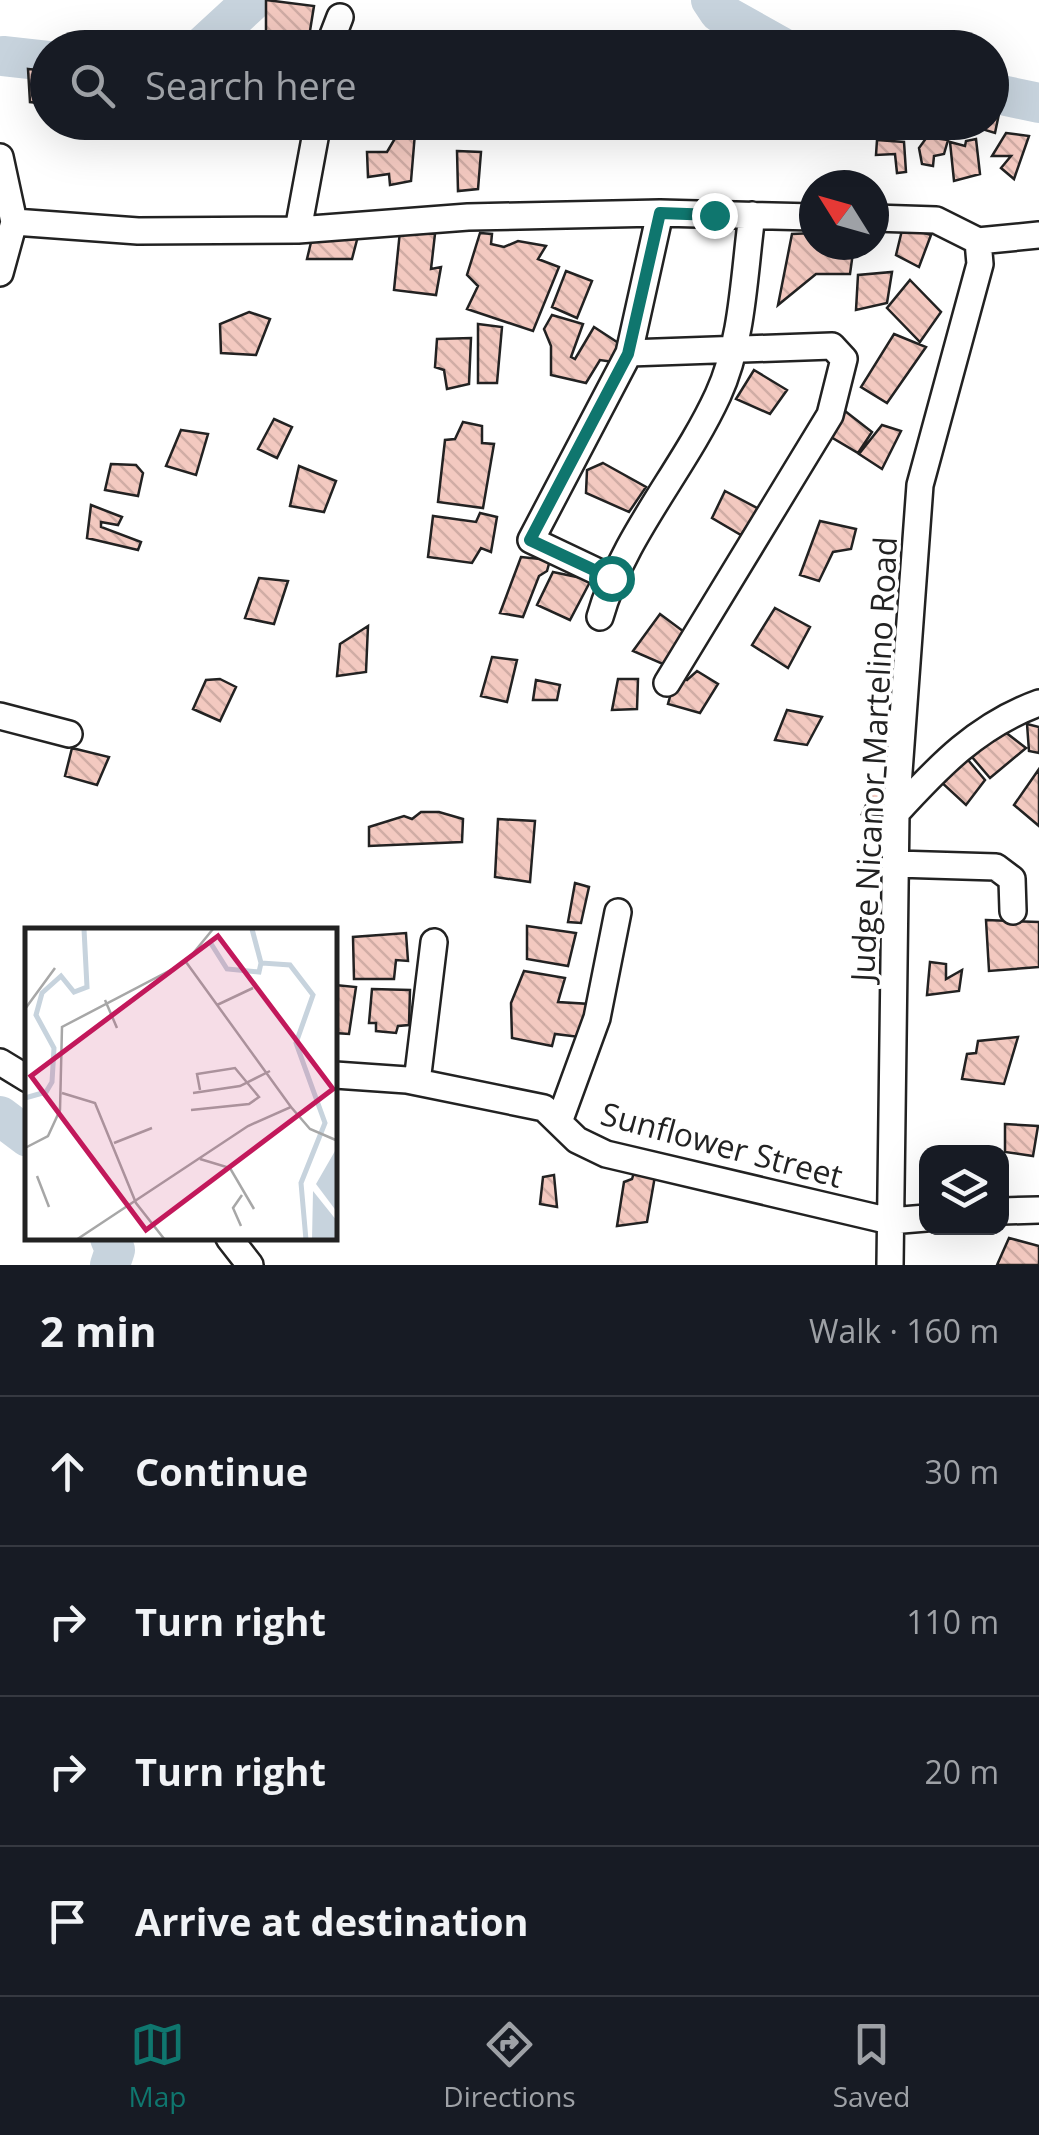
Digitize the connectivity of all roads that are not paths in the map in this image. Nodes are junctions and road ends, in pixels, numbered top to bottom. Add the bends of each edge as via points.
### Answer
1 (340, 17) dead end
2 (335, 30) edge
3 (315, 140) edge
4 (0, 158) edge
5 (660, 213) junction
6 (752, 215) junction
7 (799, 217) edge
8 (889, 218) edge
9 (14, 222) junction
10 (298, 230) junction
11 (1039, 235) edge
12 (979, 252) junction
13 (0, 274) edge
14 (733, 348) junction
15 (628, 354) junction
16 (611, 578) junction
17 (600, 617) dead end
18 (667, 683) dead end
19 (1039, 703) edge
20 (0, 716) edge
21 (69, 734) dead end
22 (896, 814) junction
23 (896, 864) junction
24 (1013, 911) dead end
25 (618, 912) dead end
26 (434, 942) dead end
27 (0, 1062) edge
28 (338, 1075) edge
29 (25, 1077) edge
30 (417, 1082) junction
31 (560, 1122) junction
32 (1039, 1210) edge
33 (1009, 1211) edge
34 (919, 1219) edge
35 (890, 1221) junction
36 (231, 1240) edge
37 (250, 1265) edge
38 (890, 1265) edge

1 - 2 street
3 - 10 street
4 - 9 street
5 - 6 street
5 - 10 street via 468,217
5 - 15 street
6 - 7 street
6 - 14 street
8 - 12 street via 936,220
9 - 10 street via 138,232
9 - 13 street
11 - 12 street
12 - 22 street, Judge Nicanor Martelino Road via 920,485
14 - 15 street
14 - 16 street via 719,393
14 - 18 street via 832,346 844,358 843,373 830,415
15 - 16 street via 530,540
16 - 17 street
19 - 22 street via 1002,716 956,749
20 - 21 street
22 - 23 street, Judge Nicanor Martelino Road
23 - 24 street via 996,867 1012,879
23 - 35 street, Judge Nicanor Martelino Road
25 - 31 street via 597,1018
26 - 30 street
27 - 29 street
28 - 30 street, Sunflower Street
30 - 31 street, Sunflower Street via 544,1108
31 - 35 street, Sunflower Street via 577,1140 606,1154
32 - 33 street
34 - 35 street, Sunflower Street
35 - 38 street, Judge Nicanor Martelino Road
36 - 37 street

